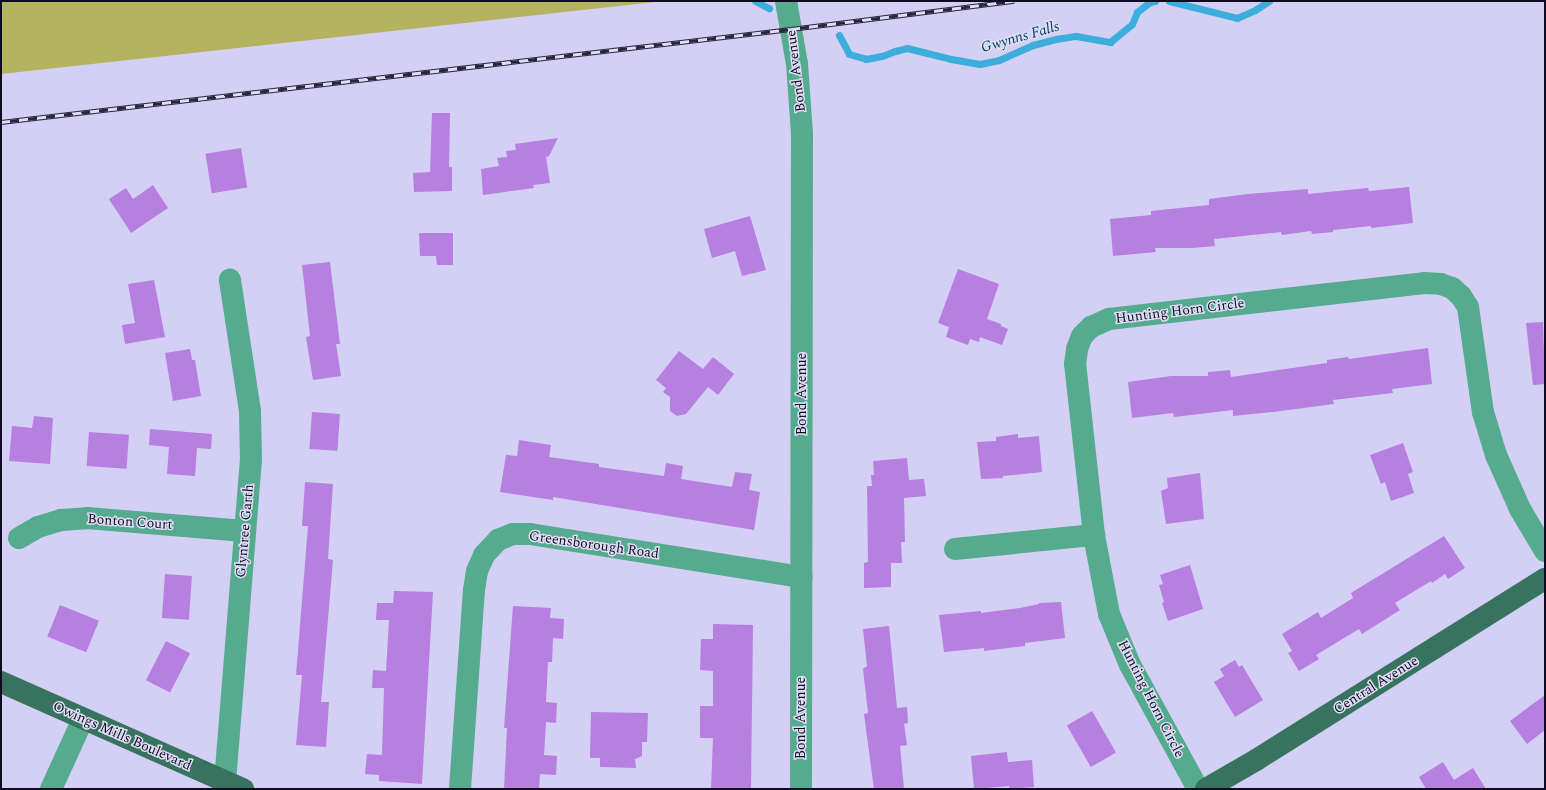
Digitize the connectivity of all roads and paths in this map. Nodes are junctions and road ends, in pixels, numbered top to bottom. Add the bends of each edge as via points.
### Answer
1 (786, 1) edge
2 (230, 280) dead end
3 (244, 531) junction
4 (1094, 535) junction
5 (19, 538) dead end
6 (955, 549) dead end
7 (1545, 551) edge
8 (802, 577) junction
9 (1545, 579) edge
10 (1, 682) edge
11 (83, 719) junction
12 (234, 786) edge
13 (51, 789) edge
14 (460, 789) edge
15 (801, 789) edge
16 (1198, 789) edge
17 (1206, 789) edge

1 - 8 street, Bond Avenue via 796,64 802,134
2 - 3 street, Glyntree Garth via 250,411 251,460
3 - 5 street, Bonton Court via 87,518 55,522 38,527
3 - 12 street, Glyntree Garth
4 - 6 street
4 - 7 street, Hunting Horn Circle via 1075,364 1082,336 1091,327 1109,319 1424,283 1441,284 1452,288 1468,307 1483,412 1494,448 1520,509
4 - 16 street, Hunting Horn Circle via 1110,614 1130,665
8 - 14 street, Greensborough Road via 530,534 513,534 498,540 484,555 477,571 474,590
8 - 15 street, Bond Avenue
9 - 17 main road, Central Avenue
10 - 11 main road, Owings Mills Boulevard
11 - 12 main road, Owings Mills Boulevard
11 - 13 street

